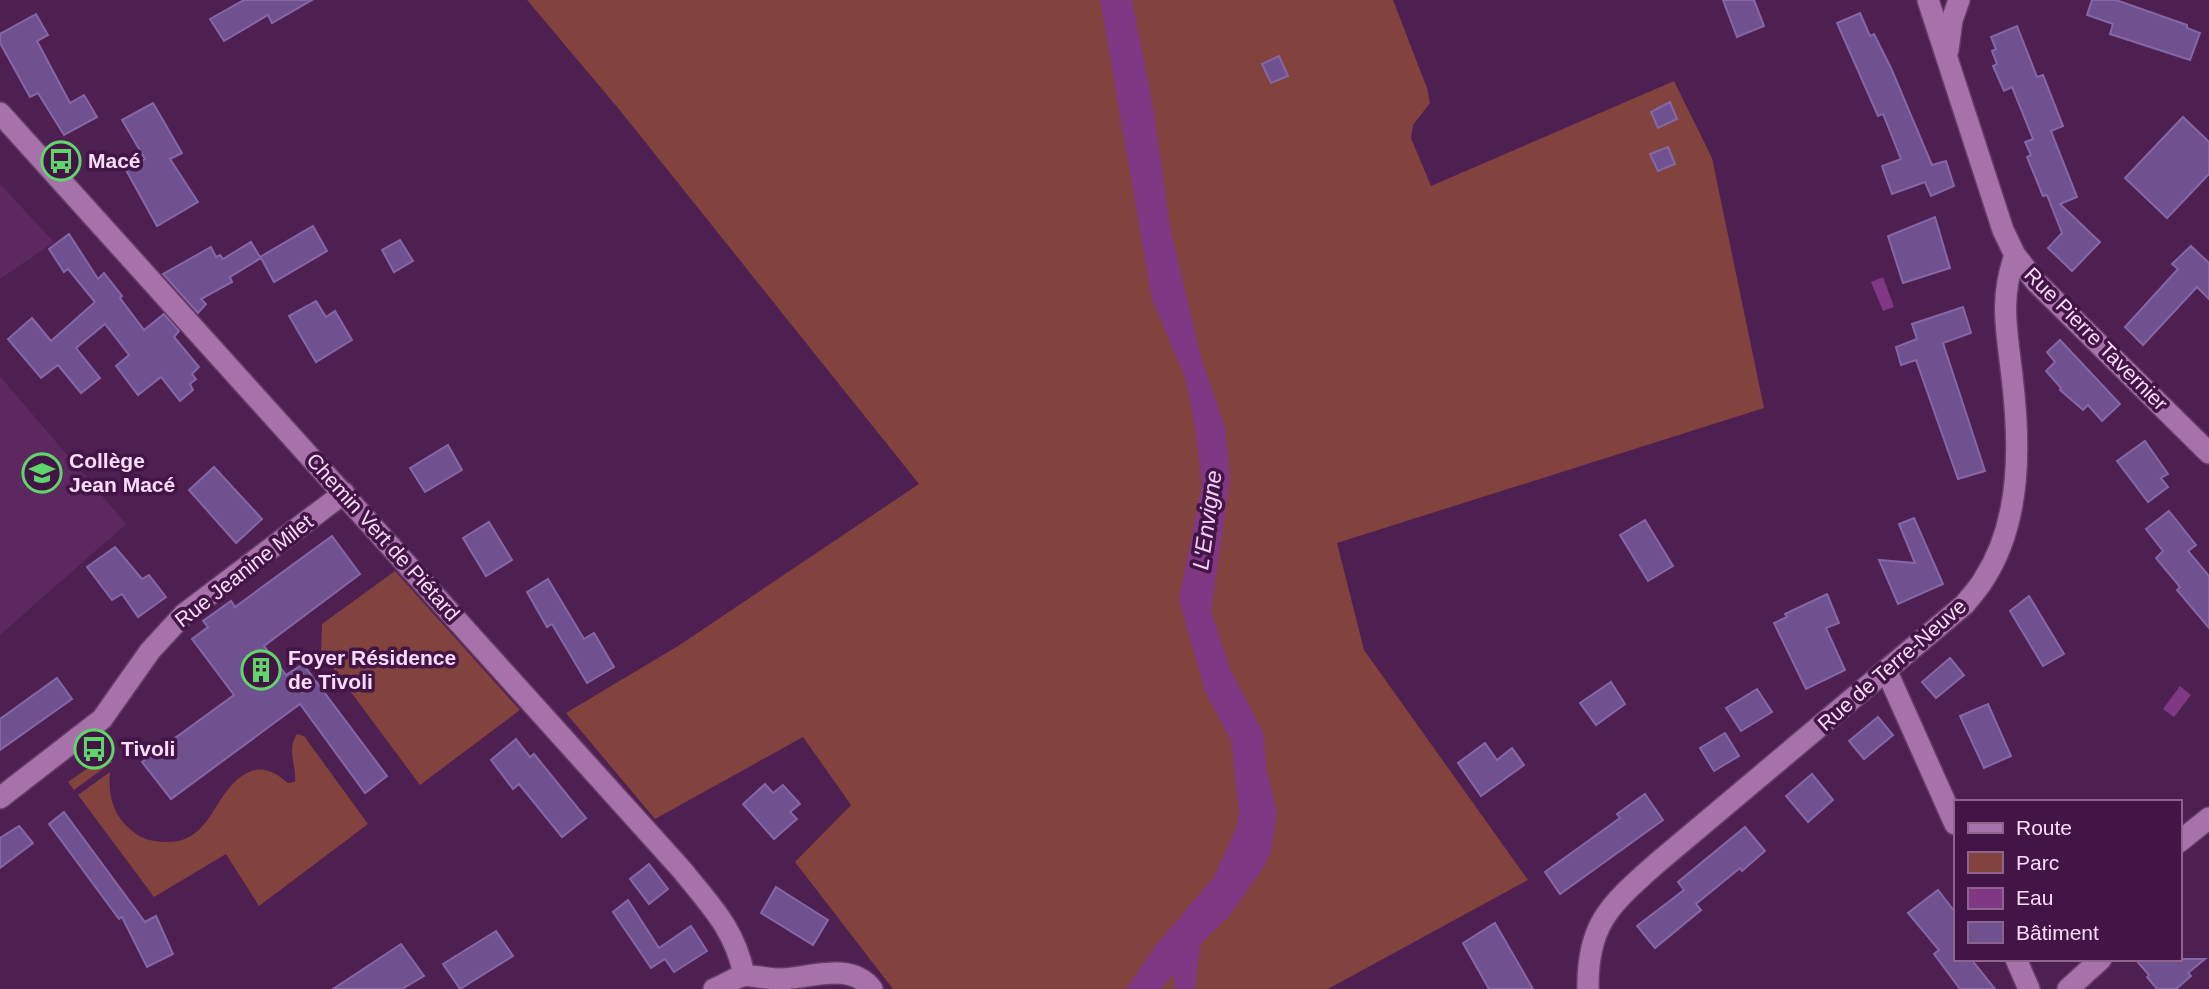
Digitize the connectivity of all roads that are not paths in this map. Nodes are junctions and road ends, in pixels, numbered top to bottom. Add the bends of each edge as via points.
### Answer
1 (1928, 0) edge
2 (1959, 0) edge
3 (1947, 55) junction
4 (0, 113) edge
5 (2015, 255) junction
6 (2209, 453) edge
7 (344, 493) junction
8 (1887, 672) junction
9 (0, 798) edge
10 (2209, 818) edge
11 (1954, 822) edge
12 (2181, 840) edge
13 (2017, 961) edge
14 (2099, 961) edge
15 (744, 975) junction
16 (714, 989) edge
17 (872, 989) edge
18 (1588, 989) edge
19 (2029, 989) edge
20 (2068, 989) edge

1 - 3 street, Rue Pierre Tavernier
2 - 3 street, Rue Pierre Tavernier
3 - 5 street, Rue Pierre Tavernier
4 - 7 street, Chemin Vert de Piétard
5 - 6 street, Rue Pierre Tavernier via 2036,282
5 - 8 street, Rue de Terre-Neuve via 2004,308 2017,414 2011,513 1985,579 1965,604
7 - 9 street, Rue Jeanine Milet via 184,614 150,651 102,719
7 - 15 street, Chemin Vert de Piétard via 682,870 732,936
8 - 11 street
8 - 18 street, Rue de Terre-Neuve via 1617,900 1593,936
10 - 12 street
13 - 19 street
14 - 20 street
15 - 16 street
15 - 17 street via 780,979 837,972 853,974

